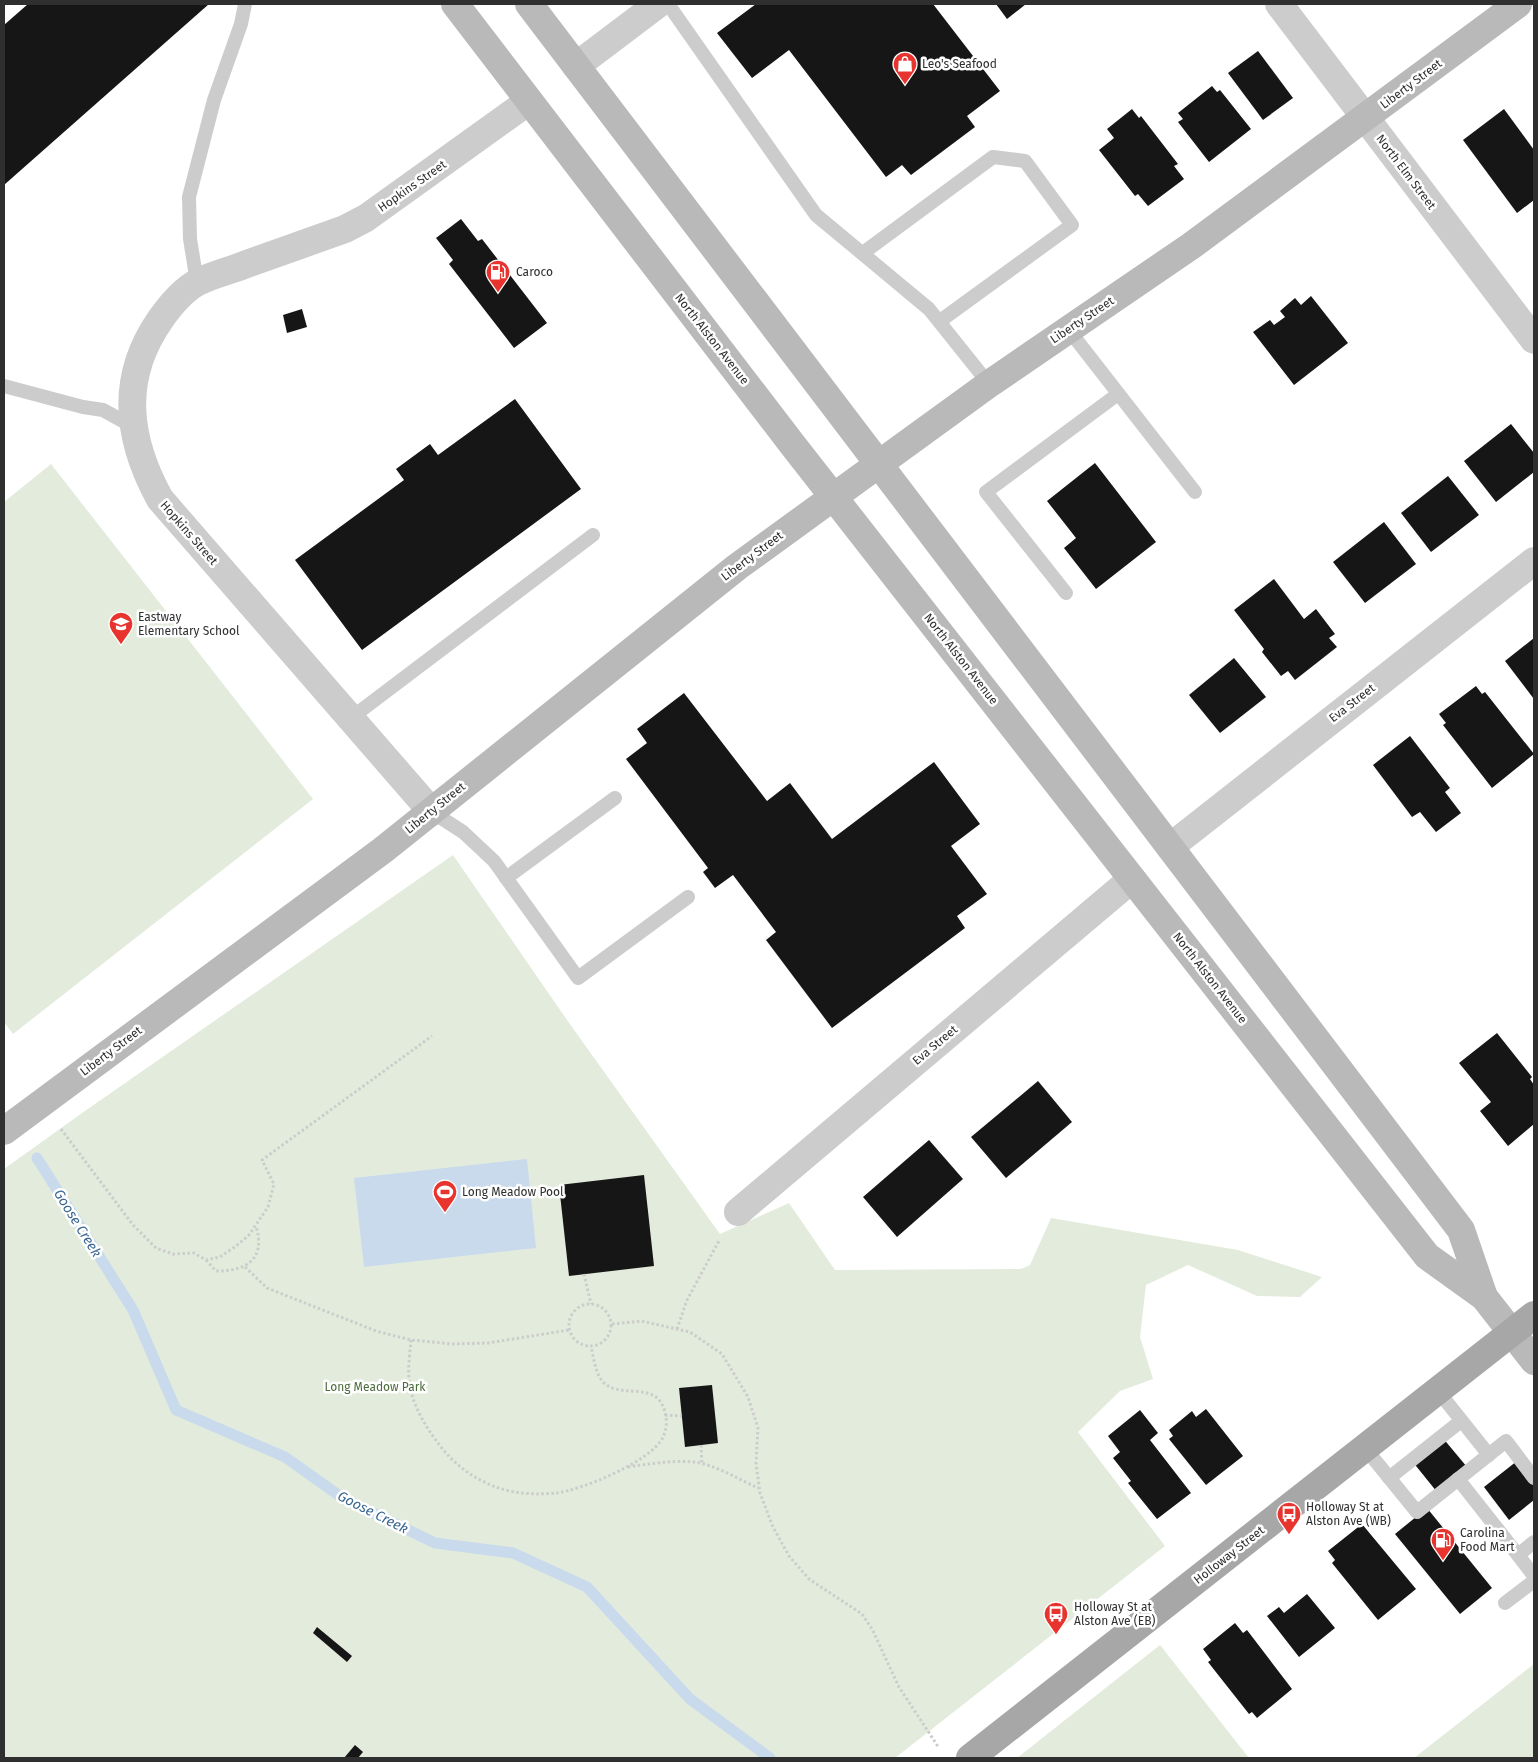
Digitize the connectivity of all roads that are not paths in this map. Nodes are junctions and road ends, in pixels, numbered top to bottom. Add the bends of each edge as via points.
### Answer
1 (245, 4) edge
2 (455, 4) edge
3 (529, 4) edge
4 (658, 4) edge
5 (668, 4) edge
6 (1278, 4) edge
7 (1518, 4) edge
8 (576, 66) junction
9 (529, 101) junction
10 (1365, 118) junction
11 (864, 253) junction
12 (197, 282) junction
13 (940, 321) junction
14 (1068, 329) junction
15 (1534, 340) edge
16 (989, 384) junction
17 (4, 386) edge
18 (1118, 394) junction
19 (132, 426) junction
20 (879, 464) junction
21 (1194, 492) dead end
22 (834, 496) junction
23 (593, 535) dead end
24 (1534, 561) edge
25 (1066, 593) dead end
26 (351, 718) junction
27 (615, 798) dead end
28 (432, 812) junction
29 (1170, 847) junction
30 (506, 878) junction
31 (1132, 878) junction
32 (688, 897) dead end
33 (4, 1131) edge
34 (738, 1212) road end
35 (1484, 1296) junction
36 (1534, 1315) edge
37 (1512, 1332) junction
38 (1534, 1362) edge
39 (1438, 1391) junction
40 (1461, 1421) junction
41 (1365, 1448) junction
42 (1489, 1455) junction
43 (1389, 1478) junction
44 (1534, 1478) edge
45 (1458, 1479) junction
46 (1534, 1542) edge
47 (1518, 1555) junction
48 (1534, 1576) edge
49 (1534, 1580) edge
50 (1505, 1603) dead end
51 (970, 1758) edge

1 - 12 lane via 214,100 189,196 190,239
2 - 9 main road, North Alston Avenue
3 - 8 main road, North Alston Avenue
4 - 8 street
5 - 11 lane via 816,215
6 - 10 street, North Elm Street
7 - 10 main road, Liberty Street
8 - 20 main road, North Alston Avenue
9 - 12 street, Hopkins Street via 366,218
9 - 22 main road, North Alston Avenue
10 - 14 main road, Liberty Street via 1191,246
10 - 15 street, North Elm Street
11 - 13 lane
11 - 13 lane via 993,157 1025,161 1072,225
12 - 19 street, Hopkins Street via 169,307 142,354 132,390
13 - 16 lane
14 - 16 main road, Liberty Street
14 - 18 lane
16 - 20 main road, Liberty Street
17 - 19 lane via 103,410
18 - 21 lane
18 - 25 lane via 986,492
19 - 26 street, Hopkins Street via 148,478 160,500
20 - 22 main road, Liberty Street
20 - 29 main road, North Alston Avenue
22 - 28 main road, Liberty Street via 694,600
22 - 31 main road, North Alston Avenue
23 - 26 lane
24 - 29 street, Eva Street
26 - 28 street, Hopkins Street
27 - 30 lane
28 - 30 lane via 463,832 494,861
28 - 33 main road, Liberty Street
29 - 35 main road, North Alston Avenue via 1461,1230
30 - 32 lane via 578,978
31 - 34 street, Eva Street
31 - 35 main road, North Alston Avenue via 1427,1256
35 - 37 main road, North Alston Avenue
36 - 37 main road, Holloway Street
37 - 38 main road, North Alston Avenue
37 - 39 main road, Holloway Street
39 - 40 lane
39 - 41 main road, Holloway Street
40 - 42 lane
40 - 43 lane
41 - 43 lane
41 - 51 main road, Holloway Street
42 - 44 lane via 1506,1442
42 - 45 lane
43 - 45 lane via 1417,1512
45 - 47 lane
46 - 47 lane
47 - 48 lane
49 - 50 lane

